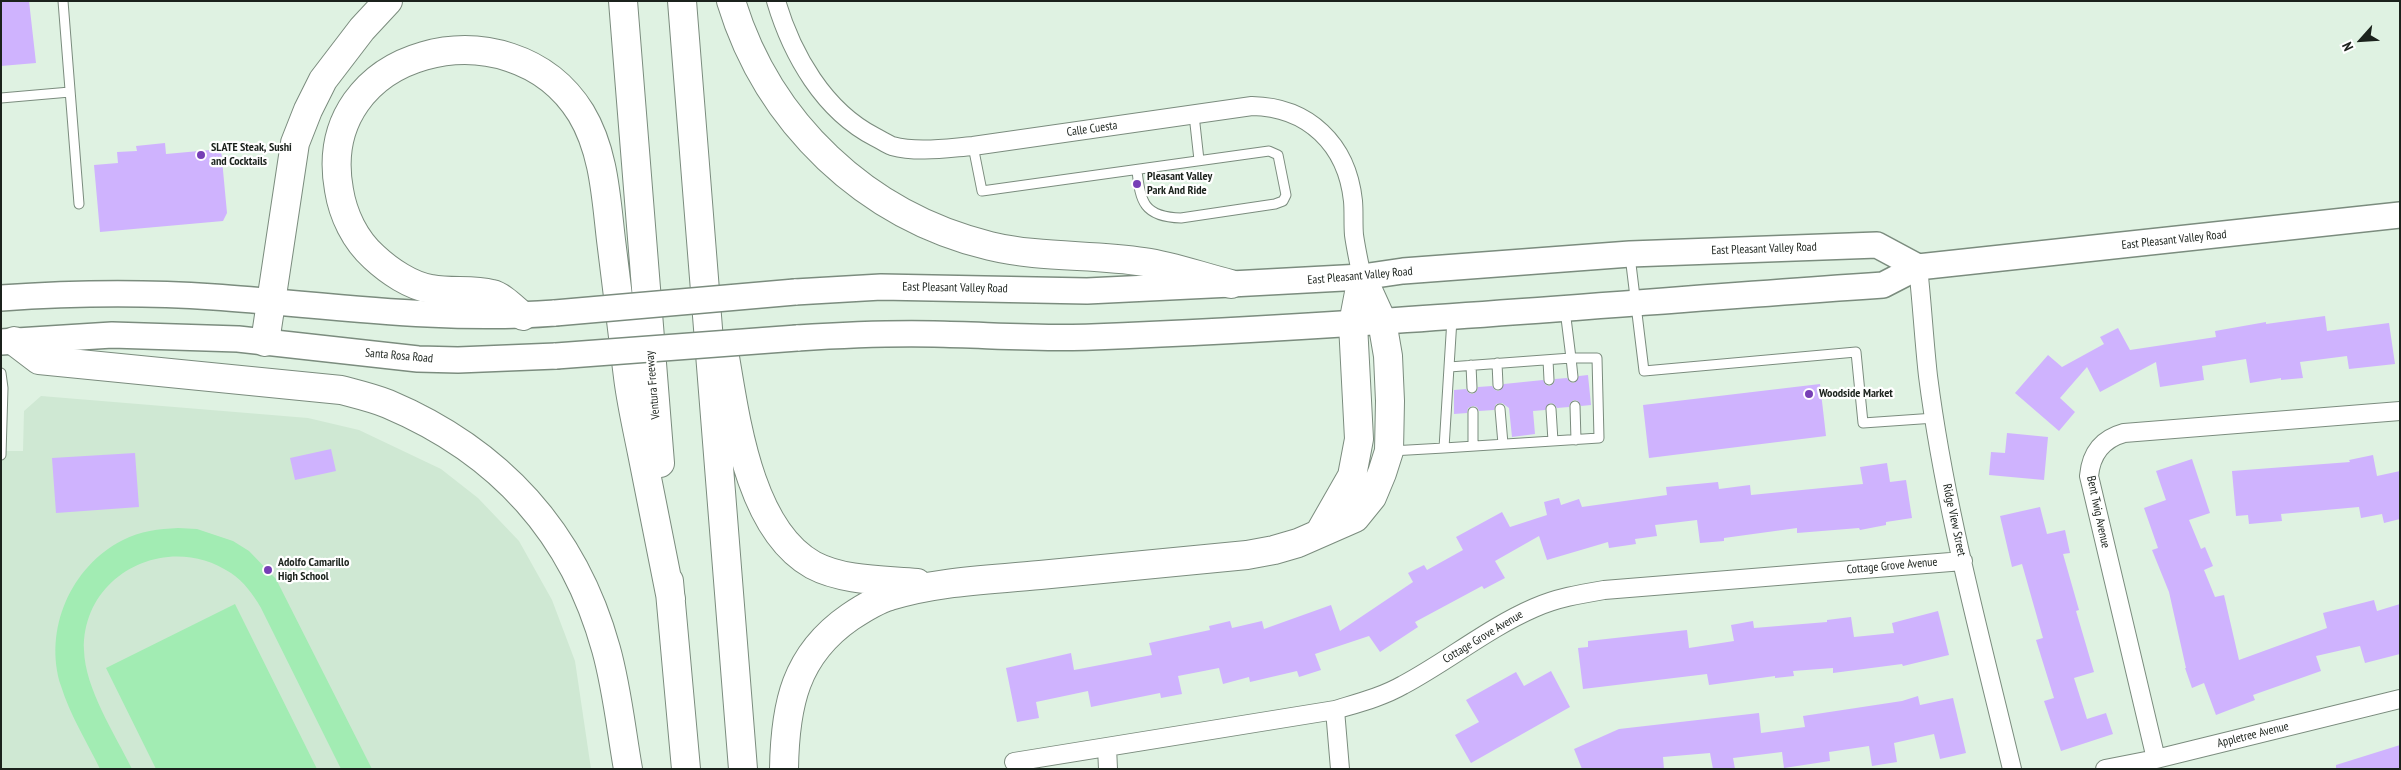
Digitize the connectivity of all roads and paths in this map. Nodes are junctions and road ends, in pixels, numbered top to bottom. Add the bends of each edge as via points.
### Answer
1 (63, 1) edge
2 (388, 1) edge
3 (623, 1) edge
4 (682, 1) edge
5 (731, 1) edge
6 (776, 1) edge
7 (70, 92) junction
8 (1, 98) edge
9 (1194, 115) junction
10 (973, 146) junction
11 (1200, 160) junction
12 (1137, 170) junction
13 (79, 204) dead end
14 (700, 213) junction
15 (2400, 216) edge
16 (1630, 254) junction
17 (1918, 267) junction
18 (1362, 277) junction
19 (1231, 284) junction
20 (1, 298) edge
21 (271, 301) junction
22 (1635, 302) junction
23 (1565, 310) junction
24 (523, 316) junction
25 (1452, 318) junction
26 (1382, 321) junction
27 (1354, 324) junction
28 (797, 338) joint
29 (8, 342) edge
30 (265, 342) junction
31 (1571, 358) junction
32 (1548, 360) junction
33 (1497, 364) junction
34 (1471, 365) junction
35 (1449, 367) junction
36 (1, 373) edge
37 (1573, 377) dead end
38 (1549, 380) dead end
39 (1498, 385) dead end
40 (1472, 388) dead end
41 (1575, 406) dead end
42 (1500, 409) dead end
43 (1551, 409) dead end
44 (2400, 411) edge
45 (1473, 412) dead end
46 (1935, 418) junction
47 (1576, 440) junction
48 (1553, 441) junction
49 (1503, 444) junction
50 (1473, 446) junction
51 (1444, 448) junction
52 (1389, 451) junction
53 (1, 455) edge
54 (1320, 532) junction
55 (1963, 561) junction
56 (941, 585) junction
57 (671, 599) junction
58 (2400, 699) edge
59 (1335, 710) junction
60 (1107, 747) junction
61 (2156, 759) junction
62 (1014, 762) dead end
63 (628, 769) edge
64 (686, 769) edge
65 (743, 769) edge
66 (784, 769) edge
67 (1108, 769) edge
68 (1340, 769) edge
69 (2012, 769) edge
70 (2105, 769) edge

1 - 7 lane
2 - 21 highway via 323,80 295,143
3 - 57 highway, Ventura Freeway
4 - 14 highway
5 - 19 highway via 758,70 805,137 866,191 900,212 942,232 991,246 1144,262
6 - 10 street, Calle Cuesta via 801,62 828,100 859,128 892,146 932,150
7 - 8 lane
7 - 13 lane
9 - 10 street, Calle Cuesta
9 - 11 lane
9 - 18 street, Calle Cuesta via 1273,106 1317,127 1334,145 1350,186
10 - 12 lane via 982,192
11 - 12 lane
11 - 12 lane via 1274,152 1281,162 1286,199 1275,204 1172,218 1157,214 1144,205
14 - 56 highway via 742,444 757,496 770,522 798,554 813,565 850,577
14 - 65 highway
15 - 17 main road, East Pleasant Valley Road
16 - 17 main road, East Pleasant Valley Road via 1877,245
16 - 18 main road, East Pleasant Valley Road
16 - 22 lane
17 - 22 main road, East Pleasant Valley Road via 1882,285
17 - 46 street, Ridge View Street
18 - 19 main road, East Pleasant Valley Road
18 - 26 highway
18 - 27 highway
19 - 24 main road, East Pleasant Valley Road, bridge via 1088,291 881,287
20 - 21 main road via 112,292
21 - 24 main road via 420,314
21 - 30 highway
22 - 23 main road, East Pleasant Valley Road
22 - 46 lane via 1644,371 1856,352 1863,423
23 - 25 main road, East Pleasant Valley Road
23 - 31 lane
24 - 57 highway via 494,294 429,289 409,281 372,256 355,236 342,206 335,167 340,134 353,106 374,82 398,64 443,49 496,50 522,60 547,76 566,93 584,118 599,156 628,380
25 - 26 main road, East Pleasant Valley Road
25 - 35 lane
26 - 27 main road, East Pleasant Valley Road
26 - 52 highway via 1388,362
27 - 28 main road, East Pleasant Valley Road via 1089,337 922,334
27 - 54 highway via 1359,439 1352,476
28 - 30 main road, Santa Rosa Road, bridge via 458,360 418,359
29 - 30 main road, Santa Rosa Road via 112,334 238,338
29 - 63 highway via 39,360 341,390 387,404 437,428 484,459 530,502 562,546 584,586 607,650
31 - 32 lane
31 - 37 lane
31 - 47 lane via 1597,358 1599,438
32 - 33 lane
32 - 38 lane
33 - 34 lane
33 - 39 lane
34 - 35 lane
34 - 40 lane
35 - 51 lane
36 - 53 lane
41 - 47 lane
42 - 49 lane
43 - 48 lane
44 - 61 street, Bent Twig Avenue via 2124,433 2105,442 2096,451 2090,463 2089,476
45 - 50 lane
46 - 55 street, Ridge View Street
47 - 48 lane
48 - 49 lane
49 - 50 lane
50 - 51 lane
51 - 52 lane
52 - 54 highway via 1372,497 1355,518
54 - 56 highway via 1298,543 1247,555
55 - 59 street, Cottage Grove Avenue via 1604,590 1564,598 1510,619 1401,686
55 - 69 street, Ridge View Street
56 - 66 highway via 889,596 865,607 833,629 815,650 799,675 789,703
57 - 64 highway, Ventura Freeway
58 - 61 street, Appletree Avenue
59 - 60 street, Cottage Grove Avenue
59 - 68 street
60 - 62 street, Cottage Grove Avenue
60 - 67 street
61 - 70 street, Appletree Avenue

